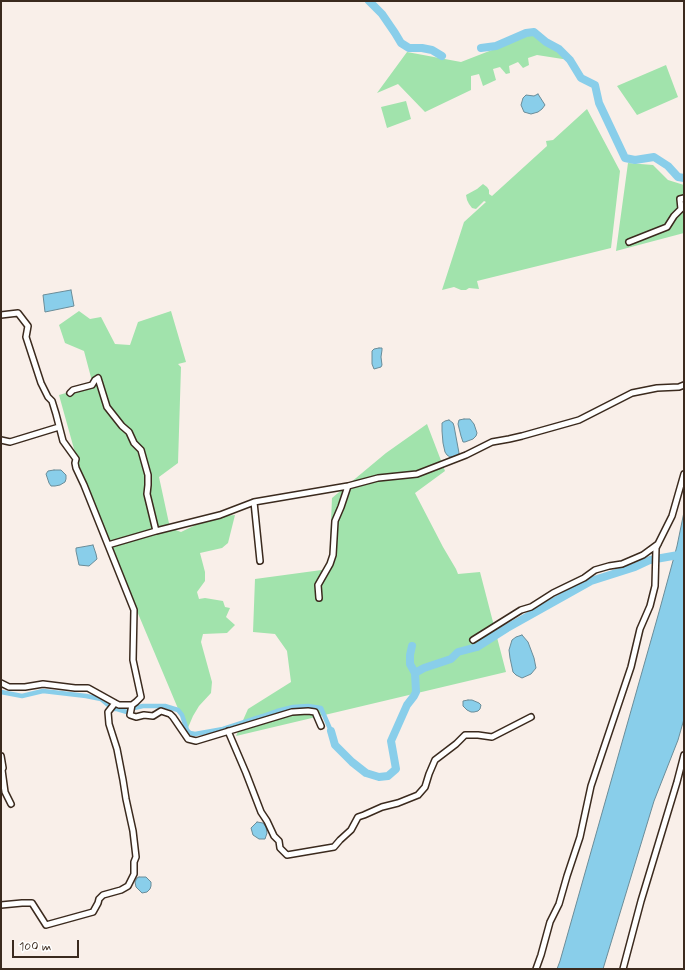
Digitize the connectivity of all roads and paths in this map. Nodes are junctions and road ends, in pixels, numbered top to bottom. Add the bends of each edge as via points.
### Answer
1 (684, 198) edge
2 (630, 242) dead end
3 (1, 315) edge
4 (684, 385) edge
5 (70, 393) dead end
6 (59, 427) junction
7 (1, 440) edge
8 (684, 474) edge
9 (348, 486) junction
10 (254, 502) junction
11 (156, 531) junction
12 (108, 545) junction
13 (657, 546) junction
14 (260, 561) dead end
15 (319, 598) dead end
16 (473, 640) dead end
17 (1, 683) edge
18 (115, 703) junction
19 (132, 705) junction
20 (531, 717) dead end
21 (321, 726) dead end
22 (228, 731) junction
23 (684, 755) edge
24 (1, 756) edge
25 (11, 804) dead end
26 (1, 905) edge
27 (536, 969) edge
28 (623, 969) edge

1 - 2 street via 680,199 681,209 667,227
3 - 6 street via 18,313 28,326 26,337 41,383 52,401
4 - 9 street via 679,388 657,388 632,393 579,420 492,442 417,474 378,478
5 - 11 street via 92,384 98,378 107,407 141,450 148,474 147,494
6 - 7 street via 10,442
6 - 12 street via 64,441 76,459 76,468
8 - 13 street via 672,516
9 - 10 street
9 - 15 street via 335,521 333,555 318,585
10 - 11 street via 220,516
10 - 14 street
11 - 12 street
12 - 19 street via 134,610 133,660 141,697
13 - 16 street via 622,564 595,570 531,607 521,610
13 - 27 street via 650,606 640,629 631,667 591,786 580,838
17 - 18 street via 9,687 43,684 88,688
18 - 19 street
18 - 26 street via 108,712 109,724 117,749 134,831 136,857 134,874 128,886 103,895 94,912 46,925 32,903
19 - 22 street via 130,715 136,717 153,716 162,711 170,714 188,739 196,741
20 - 22 street via 492,736 466,735 435,760 425,787 418,795 358,816 352,830 334,847 287,855 280,848 279,841 261,812
21 - 22 street via 315,712 298,711
23 - 28 street
24 - 25 street via 6,792

